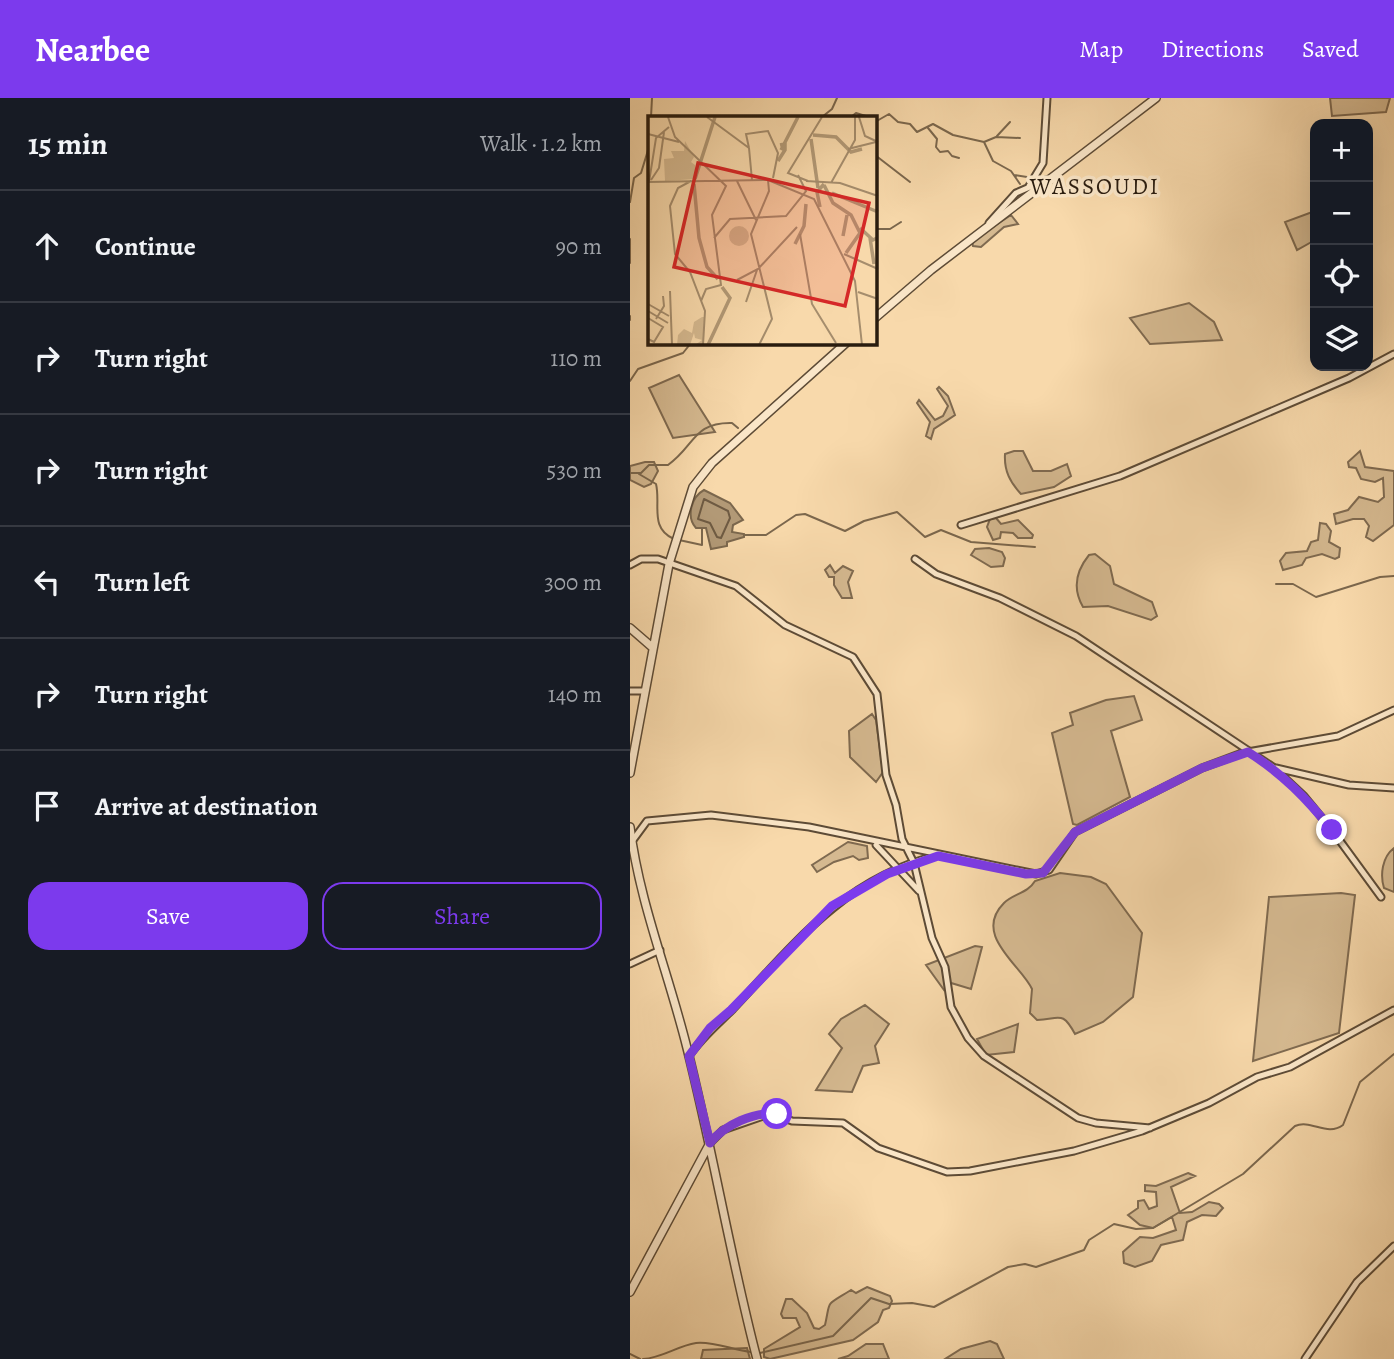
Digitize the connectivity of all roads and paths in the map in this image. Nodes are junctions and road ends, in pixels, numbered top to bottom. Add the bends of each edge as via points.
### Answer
1 (1047, 98) edge
2 (1156, 98) edge
3 (1056, 176) junction
4 (1029, 186) junction
5 (985, 228) junction
6 (877, 316) edge
7 (844, 345) edge
8 (1394, 354) edge
9 (961, 525) dead end
10 (915, 559) dead end
11 (668, 564) junction
12 (630, 565) edge
13 (630, 628) edge
14 (652, 647) junction
15 (630, 691) edge
16 (644, 691) junction
17 (1394, 710) edge
18 (1248, 752) junction
19 (1273, 767) junction
20 (630, 773) edge
21 (1394, 788) edge
22 (630, 827) edge
23 (632, 842) junction
24 (874, 842) junction
25 (906, 849) junction
26 (938, 856) junction
27 (914, 863) junction
28 (899, 869) junction
29 (922, 896) junction
30 (1381, 897) dead end
31 (660, 950) junction
32 (630, 964) edge
33 (1394, 1010) edge
34 (689, 1056) junction
35 (1150, 1128) junction
36 (710, 1143) junction
37 (1394, 1245) edge
38 (630, 1292) edge
39 (757, 1359) edge
40 (1306, 1359) edge

1 - 4 street via 1043,163
2 - 3 street
3 - 4 street
3 - 5 street
4 - 5 street via 1008,200
5 - 6 street
7 - 11 street via 698,478
8 - 9 street via 1121,476
10 - 18 street via 936,575 1000,598 1076,636
11 - 12 street via 649,558
11 - 14 street
11 - 25 street via 736,586 785,625 844,651 863,668 881,707 886,775
13 - 14 street
14 - 16 street
15 - 16 street
16 - 20 street
17 - 18 street via 1338,736
18 - 19 street
18 - 26 street via 1202,768 1075,832 1043,873 1026,874
19 - 21 street via 1349,785
19 - 30 street via 1325,821
22 - 23 street
23 - 24 street via 647,821 711,815 809,827
23 - 31 street
24 - 25 street
24 - 28 street
25 - 26 street
25 - 27 street
26 - 27 street
27 - 28 street
27 - 29 street
28 - 29 street
28 - 34 street via 832,906 710,1028
29 - 35 street via 945,967 951,1007 984,1056 1078,1118
31 - 32 street
31 - 34 street
33 - 35 street via 1290,1068 1257,1077
34 - 36 street
35 - 36 street via 1082,1150 954,1173 878,1148 848,1126 830,1120 792,1121 764,1114 723,1130
36 - 38 street
36 - 39 street
37 - 40 street via 1357,1282

